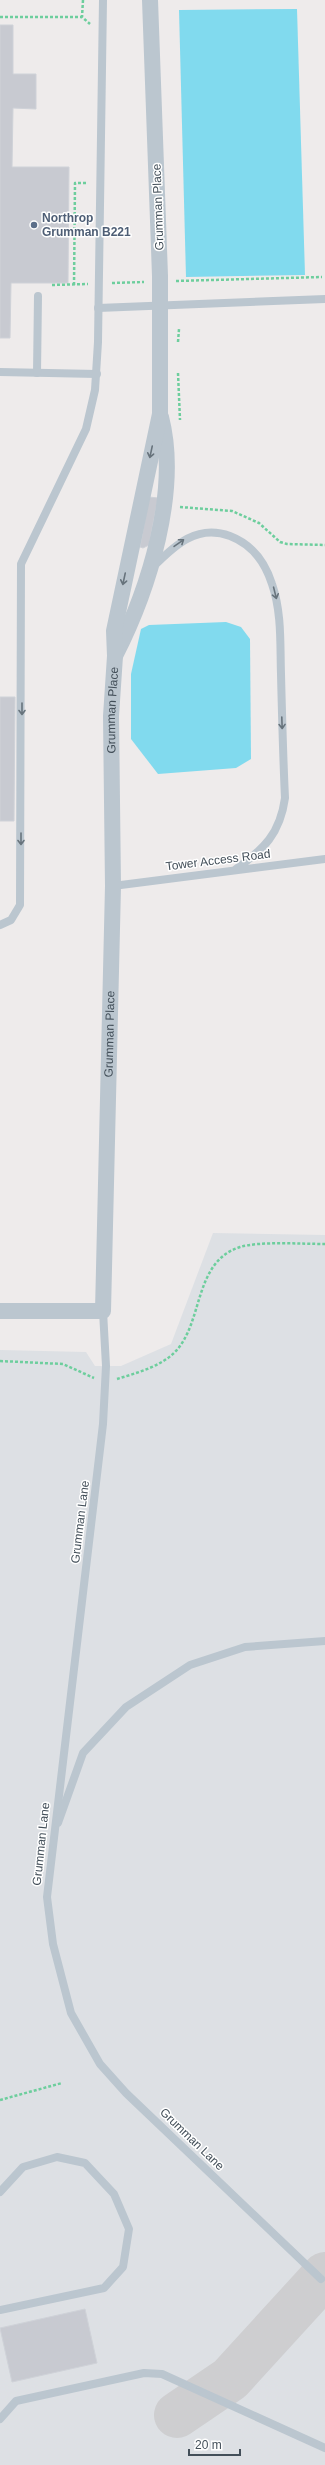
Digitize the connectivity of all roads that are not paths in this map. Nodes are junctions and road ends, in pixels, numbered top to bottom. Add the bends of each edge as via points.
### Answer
1 (103, 0) edge
2 (150, 0) edge
3 (38, 296) dead end
4 (325, 299) edge
5 (160, 306) junction
6 (98, 308) junction
7 (0, 372) edge
8 (38, 372) junction
9 (96, 374) junction
10 (160, 414) junction
11 (151, 570) junction
12 (116, 656) junction
13 (325, 859) edge
14 (236, 870) junction
15 (113, 886) junction
16 (0, 925) edge
17 (103, 1311) junction
18 (0, 1312) edge
19 (325, 1641) edge
20 (54, 1837) junction
21 (0, 2192) edge
22 (321, 2279) dead end
23 (0, 2310) edge
24 (0, 2419) edge
25 (325, 2448) edge

1 - 6 lane
2 - 5 street, Grumman Place
3 - 8 lane
4 - 5 lane
5 - 6 lane
5 - 10 street, Grumman Place
6 - 9 lane
7 - 8 lane
8 - 9 lane
9 -> 16 lane via 86,429 21,564 20,905 17,914
10 - 11 street, Grumman Place via 165,434 168,480
10 -> 12 street, Grumman Place via 114,631
11 - 12 street, Grumman Place via 133,622
11 -> 14 lane via 184,539 197,534 224,534 247,545 259,557 272,584 279,616 283,811 278,825 260,852
12 - 15 street, Grumman Place via 111,716
13 - 14 lane, Tower Access Road
14 - 15 lane, Tower Access Road
15 - 17 street, Grumman Place
17 - 18 street
17 - 20 lane, Grumman Lane via 106,1383 104,1424
19 - 20 lane via 245,1647 190,1665 126,1707 83,1753
20 - 22 lane, Grumman Lane via 47,1897 53,1944 71,2014 100,2064 126,2094
21 - 23 lane via 23,2168 57,2157 85,2163 114,2194 128,2229 123,2268 104,2288
24 - 25 lane via 16,2400 144,2373 162,2374

